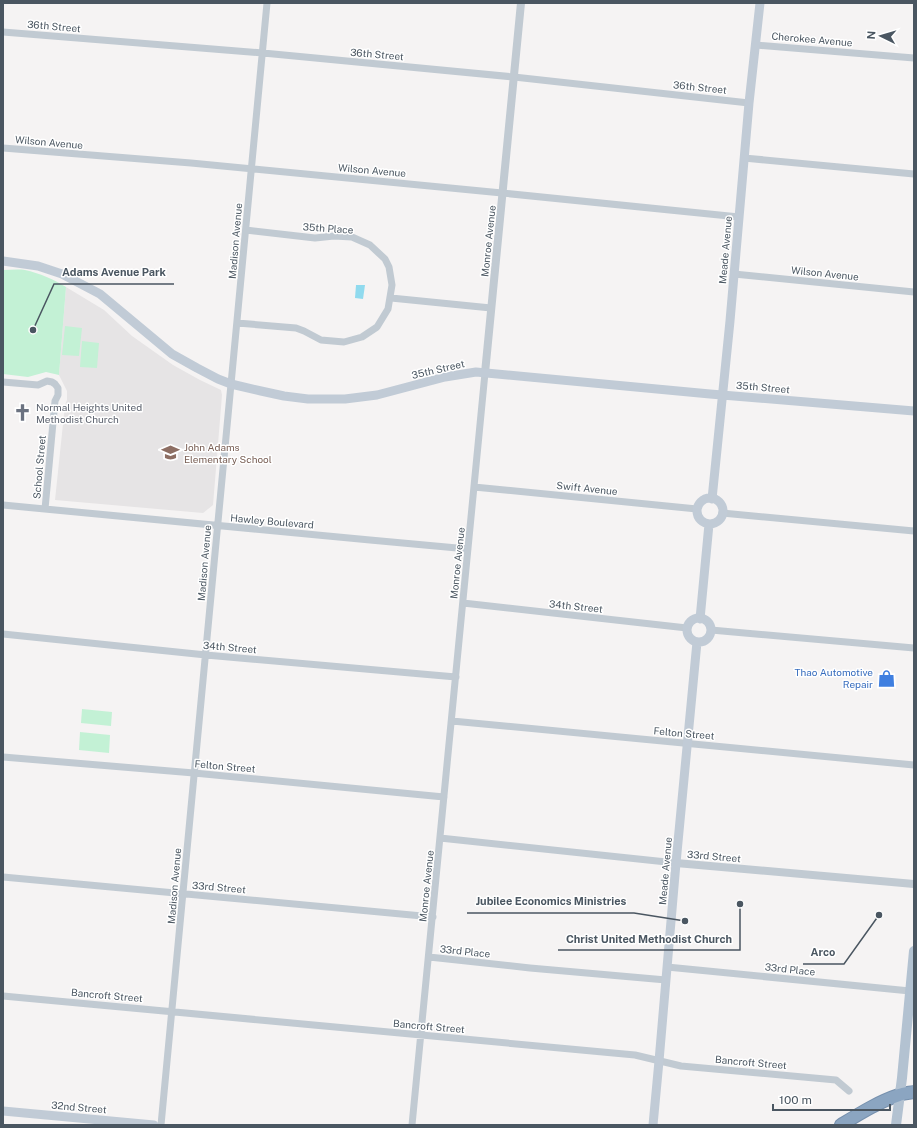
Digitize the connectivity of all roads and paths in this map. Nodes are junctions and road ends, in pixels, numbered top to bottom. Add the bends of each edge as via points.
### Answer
1 (267, 3) edge
2 (521, 3) edge
3 (760, 3) edge
4 (3, 32) edge
5 (756, 45) junction
6 (263, 53) junction
7 (914, 58) edge
8 (514, 77) junction
9 (749, 102) junction
10 (3, 148) edge
11 (744, 158) junction
12 (251, 169) junction
13 (914, 174) edge
14 (502, 193) junction
15 (739, 217) junction
16 (246, 230) junction
17 (3, 261) edge
18 (734, 274) junction
19 (914, 292) edge
20 (390, 298) junction
21 (491, 308) junction
22 (237, 323) junction
23 (484, 373) junction
24 (3, 382) edge
25 (231, 384) junction
26 (722, 395) junction
27 (914, 411) edge
28 (474, 487) junction
29 (712, 499) junction
30 (3, 505) edge
31 (45, 509) junction
32 (697, 509) junction
33 (722, 513) junction
34 (709, 524) junction
35 (218, 526) junction
36 (914, 531) edge
37 (468, 548) junction
38 (463, 603) junction
39 (700, 619) junction
40 (687, 628) junction
41 (711, 630) junction
42 (3, 634) edge
43 (697, 642) junction
44 (914, 648) edge
45 (206, 655) junction
46 (456, 677) junction
47 (452, 721) junction
48 (688, 743) junction
49 (3, 757) edge
50 (914, 765) edge
51 (194, 773) junction
52 (444, 797) junction
53 (440, 838) junction
54 (676, 863) junction
55 (3, 877) edge
56 (914, 884) edge
57 (183, 894) junction
58 (433, 917) junction
59 (914, 951) edge
60 (429, 957) junction
61 (667, 967) junction
62 (666, 980) junction
63 (910, 991) junction
64 (3, 996) edge
65 (172, 1011) junction
66 (421, 1035) junction
67 (659, 1061) junction
68 (849, 1091) dead end
69 (914, 1092) edge
70 (899, 1095) junction
71 (3, 1111) edge
72 (154, 1125) edge
73 (161, 1125) edge
74 (412, 1125) edge
75 (653, 1125) edge
76 (840, 1125) edge
77 (896, 1125) edge

1 - 6 street, Madison Avenue
2 - 8 street, Monroe Avenue
3 - 5 main road, Meade Avenue
4 - 6 street, 36th Street
5 - 7 street, Cherokee Avenue
5 - 9 main road, Meade Avenue
6 - 8 street, 36th Street
6 - 12 street, Madison Avenue
8 - 9 street, 36th Street
8 - 14 street, Monroe Avenue
9 - 11 main road, Meade Avenue
10 - 12 street, Wilson Avenue
11 - 13 street
11 - 15 main road, Meade Avenue
12 - 14 street, Wilson Avenue
12 - 16 street, Madison Avenue
14 - 15 street, Wilson Avenue
14 - 21 street, Monroe Avenue
15 - 18 main road, Meade Avenue
16 - 20 street, 35th Place via 315,238 352,237 370,245 385,259 389,267 392,285
16 - 22 street, Madison Avenue
17 - 25 main road, 35th Street via 38,266 62,274 100,294 172,354
18 - 19 street, Wilson Avenue
18 - 26 main road, Meade Avenue
20 - 21 street
20 - 22 street, 35th Place via 388,309 377,327 362,337 344,342 321,340 296,328
21 - 23 street, Monroe Avenue
22 - 25 street, Madison Avenue
23 - 25 main road, 35th Street via 445,377 388,392 345,399 284,396
23 - 26 main road, 35th Street
23 - 28 street, Monroe Avenue
24 - 31 street, School Street via 38,385 47,381 58,388
25 - 35 street, Madison Avenue
26 - 27 main road, 35th Street
26 - 29 main road, Meade Avenue
28 - 32 street, Swift Avenue
28 - 37 street, Monroe Avenue
29 - 32 main road via 705,499
29 - 33 main road via 720,503
30 - 31 street, Hawley Boulevard
31 - 35 street, Hawley Boulevard
32 - 34 main road via 700,520
33 - 34 main road via 717,523
33 - 36 street
34 - 39 main road
35 - 37 street, Hawley Boulevard
35 - 45 street, Madison Avenue
37 - 38 street, Monroe Avenue
38 - 40 street, 34th Street
38 - 46 street, Monroe Avenue
39 - 40 main road via 691,621
39 - 41 main road via 708,623
40 - 43 main road via 690,639
41 - 43 main road via 708,638
41 - 44 street
42 - 45 street, 34th Street
43 - 48 main road, Meade Avenue
45 - 46 street, 34th Street
45 - 51 street, Madison Avenue
46 - 47 street, Monroe Avenue
47 - 48 street, Felton Street
47 - 52 street, Monroe Avenue
48 - 50 street, Felton Street
48 - 54 main road, Meade Avenue
49 - 51 street, Felton Street
51 - 52 street, Felton Street
51 - 57 street, Madison Avenue
52 - 53 street, Monroe Avenue
53 - 54 street, 33rd Street
53 - 58 street, Monroe Avenue
54 - 56 street, 33rd Street
54 - 61 main road, Meade Avenue
55 - 57 street, 33rd Street
57 - 58 street, 33rd Street
57 - 65 street, Madison Avenue
58 - 60 street, Monroe Avenue
59 - 63 main road
60 - 62 street, 33rd Place
60 - 66 street, Monroe Avenue
61 - 62 main road, Meade Avenue
61 - 63 street, 33rd Place
62 - 67 main road, Meade Avenue
63 - 70 main road
64 - 65 street, Bancroft Street
65 - 66 street, Bancroft Street
65 - 73 street, Madison Avenue
66 - 67 street, Bancroft Street via 635,1055
66 - 74 street, Monroe Avenue
67 - 68 street, Bancroft Street via 680,1066 836,1080
67 - 75 main road, Meade Avenue
69 - 70 highway
70 - 76 highway
70 - 77 main road
71 - 72 main road, 32nd Street

